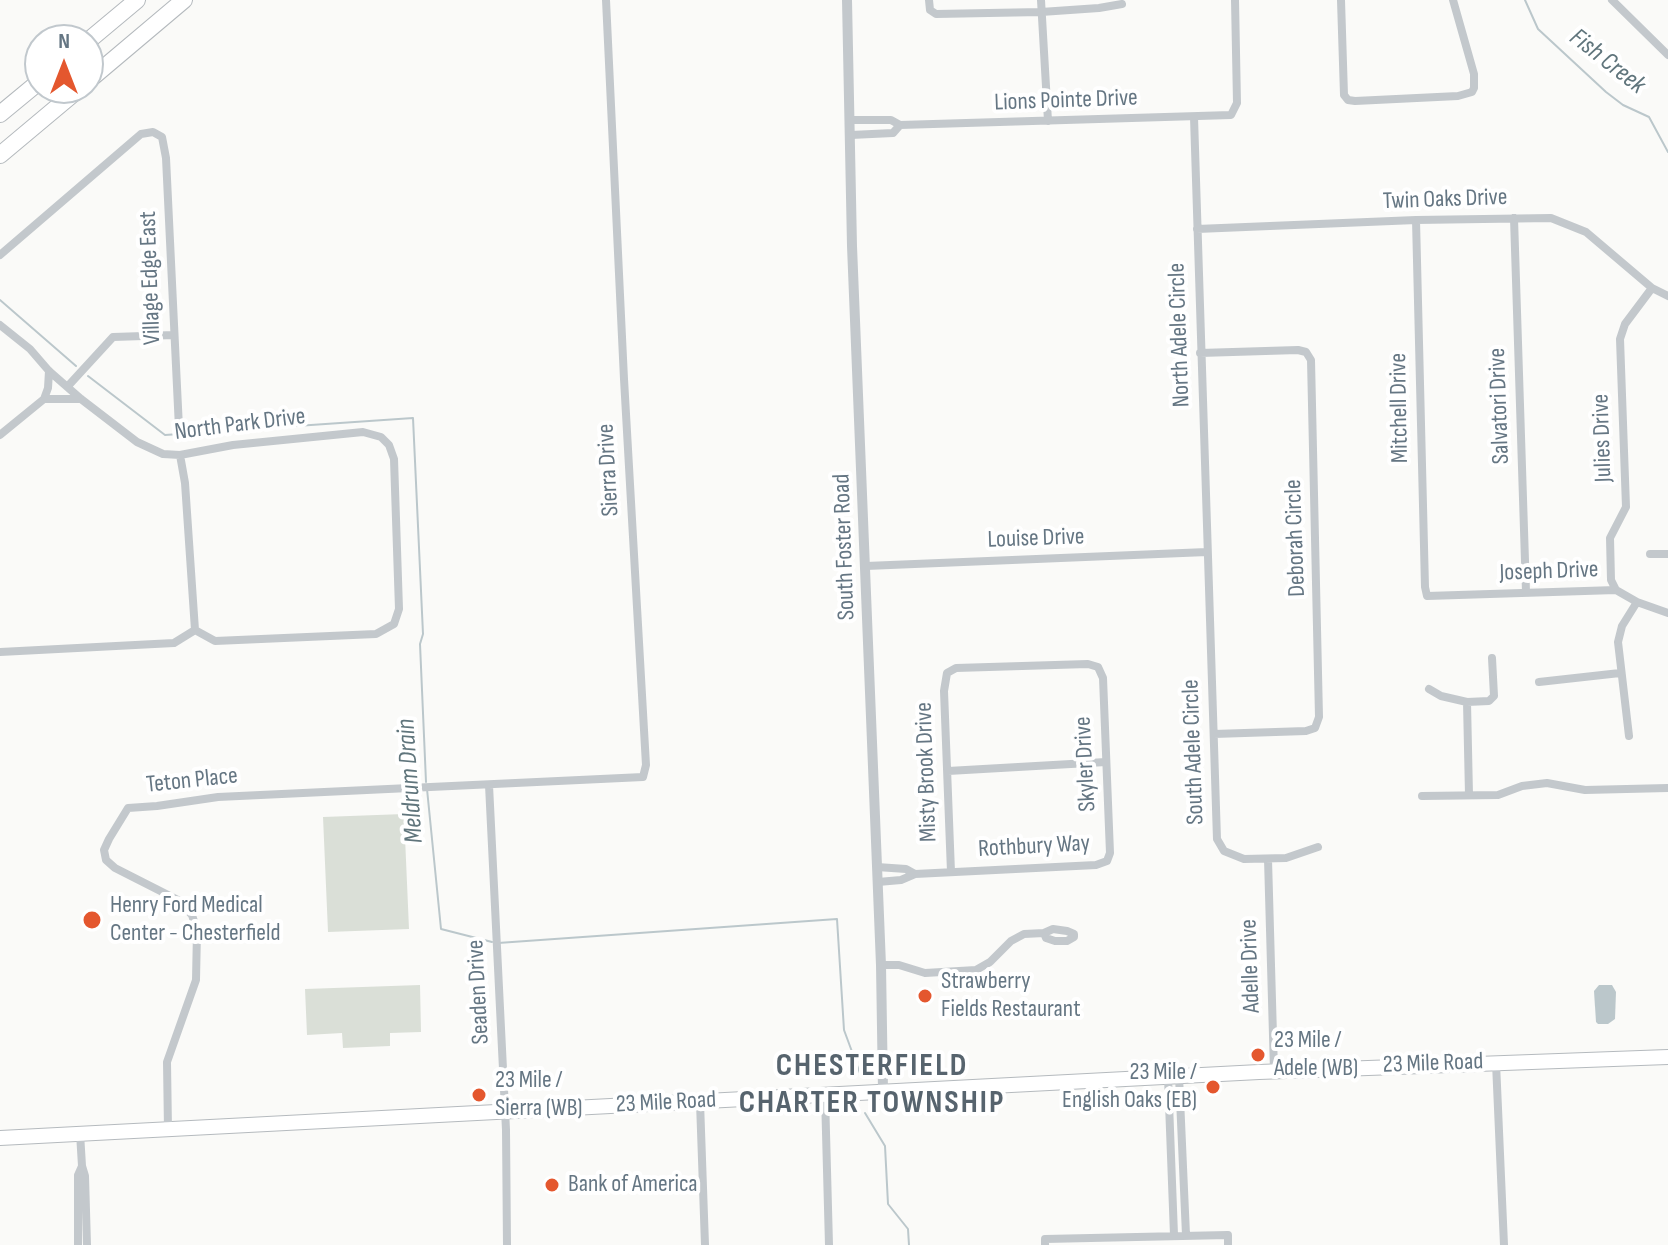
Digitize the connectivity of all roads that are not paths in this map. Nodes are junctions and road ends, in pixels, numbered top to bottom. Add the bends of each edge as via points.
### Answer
1 (137, 0) edge
2 (184, 0) edge
3 (606, 0) edge
4 (847, 0) edge
5 (929, 0) edge
6 (1041, 0) edge
7 (1235, 0) edge
8 (1341, 0) edge
9 (1453, 0) edge
10 (1612, 0) edge
11 (1122, 4) dead end
12 (1041, 12) junction
13 (104, 28) edge
14 (1668, 55) edge
15 (104, 68) edge
16 (24, 94) edge
17 (61, 104) edge
18 (0, 114) edge
19 (1194, 117) junction
20 (850, 120) junction
21 (1048, 121) junction
22 (900, 125) junction
23 (851, 135) junction
24 (0, 155) edge
25 (1514, 218) junction
26 (1416, 220) junction
27 (1197, 229) junction
28 (0, 255) edge
29 (1652, 288) junction
30 (1668, 296) edge
31 (0, 325) edge
32 (174, 335) junction
33 (1200, 353) junction
34 (49, 371) junction
35 (68, 386) junction
36 (44, 399) junction
37 (81, 399) junction
38 (179, 428) dead end
39 (0, 435) edge
40 (180, 455) junction
41 (1207, 552) junction
42 (1650, 554) dead end
43 (1668, 554) edge
44 (866, 566) junction
45 (1616, 590) junction
46 (1526, 592) junction
47 (1427, 596) joint
48 (1637, 602) junction
49 (1668, 613) edge
50 (195, 630) junction
51 (0, 652) edge
52 (1492, 658) dead end
53 (949, 671) joint
54 (1620, 673) junction
55 (1539, 682) dead end
56 (1429, 689) dead end
57 (1467, 702) junction
58 (1214, 734) junction
59 (1629, 736) dead end
60 (1106, 762) junction
61 (948, 771) junction
62 (643, 777) joint
63 (489, 785) junction
64 (1668, 788) edge
65 (1469, 795) junction
66 (1422, 796) dead end
67 (1318, 847) dead end
68 (1268, 859) junction
69 (1107, 861) joint
70 (877, 867) junction
71 (951, 872) junction
72 (915, 874) junction
73 (878, 882) junction
74 (1074, 934) dead end
75 (881, 965) junction
76 (1668, 1057) edge
77 (1496, 1062) junction
78 (1274, 1071) junction
79 (1173, 1076) junction
80 (883, 1091) junction
81 (825, 1095) junction
82 (700, 1102) junction
83 (505, 1112) junction
84 (168, 1130) junction
85 (80, 1133) junction
86 (0, 1138) edge
87 (1174, 1235) junction
88 (1186, 1235) junction
89 (83, 1241) edge
90 (1045, 1242) edge
91 (507, 1245) edge
92 (705, 1245) edge
93 (829, 1245) edge
94 (1228, 1245) edge
95 (1504, 1245) edge

1 - 13 highway
2 - 15 highway
3 - 62 street, Sierra Drive
4 - 20 street, South Foster Road
5 - 12 street via 936,14
6 - 12 street
7 - 19 street, Lions Pointe Drive via 1234,113
8 - 9 street via 1345,98 1355,101 1472,92 1471,64
10 - 14 street
11 - 12 street
12 - 21 street
16 - 18 highway
17 - 24 highway
19 - 21 street, Lions Pointe Drive
19 - 27 street, North Adele Circle
20 - 22 street via 891,120
20 - 23 street, South Foster Road
21 - 22 street, Lions Pointe Drive
22 - 23 street via 893,133
23 - 44 street, South Foster Road
25 - 26 street, Twin Oaks Drive
25 - 29 street, Twin Oaks Drive via 1551,218 1580,229
25 - 46 street, Salvatori Drive
26 - 27 street, Twin Oaks Drive
26 - 47 street, Mitchell Drive
27 - 33 street, North Adele Circle
28 - 32 street, Village Edge East via 141,134 153,132 164,141 166,158
29 - 30 street, Twin Oaks Drive
29 - 45 street, Julies Drive via 1620,339 1626,507 1610,538
31 - 34 street, North Park Drive
32 - 35 street via 113,337
32 - 38 street, Village Edge East
33 - 41 street, North Adele Circle
33 - 58 street, Deborah Circle via 1298,350 1311,360 1319,717 1315,728 1306,731
34 - 35 street, North Park Drive
34 - 36 street
35 - 37 street, North Park Drive
36 - 37 street
36 - 39 street
37 - 40 street, North Park Drive via 145,447
40 - 50 street
40 - 50 street, North Park Drive via 363,432 385,441 394,459 399,609 394,624 376,634 215,641
41 - 44 street, Louise Drive
41 - 58 street, South Adele Circle
42 - 43 street
44 - 70 street, South Foster Road
45 - 46 street, Joseph Drive
45 - 48 street, Joseph Drive
46 - 47 street, Joseph Drive
48 - 49 street, Joseph Drive
48 - 54 street via 1620,634
50 - 51 street via 174,643
52 - 57 street via 1494,696 1483,703
53 - 60 street, Skyler Drive via 1098,667 1103,678
53 - 61 street, Misty Brook Drive via 944,691
54 - 55 street
54 - 59 street
56 - 57 street
57 - 65 street
58 - 68 street, South Adele Circle via 1220,847 1244,859
60 - 61 street
60 - 69 street, Skyler Drive
61 - 71 street, Misty Brook Drive
62 - 63 street, Teton Place
63 - 83 street, Seaden Drive
63 - 84 street, Teton Place via 218,797 135,806 123,813 106,845 106,860 178,900 192,915 197,931 196,980 167,1062
64 - 65 street via 1585,790 1547,783 1504,794
65 - 66 street
67 - 68 street, South Adele Circle
68 - 78 street, Adelle Drive
69 - 71 street, Rothbury Way
70 - 72 street, Rothbury Way
70 - 73 street, South Foster Road
71 - 72 street, Rothbury Way
72 - 73 street, Rothbury Way
73 - 75 street, South Foster Road
74 - 75 street via 1053,929 1018,937 976,970 925,973
75 - 80 street, South Foster Road
76 - 77 main road, 23 Mile Road
77 - 78 main road, 23 Mile Road
77 - 95 street
78 - 79 main road, 23 Mile Road
79 - 80 main road, 23 Mile Road
79 - 87 street
79 - 88 street
80 - 81 main road, 23 Mile Road
81 - 82 main road, 23 Mile Road
81 - 93 street
82 - 83 main road, 23 Mile Road
82 - 92 street
83 - 84 main road, 23 Mile Road
83 - 91 street, Seaden Drive
84 - 85 main road, 23 Mile Road
85 - 86 main road, 23 Mile Road
85 - 89 street
87 - 88 street
87 - 90 street
88 - 94 street via 1228,1235

